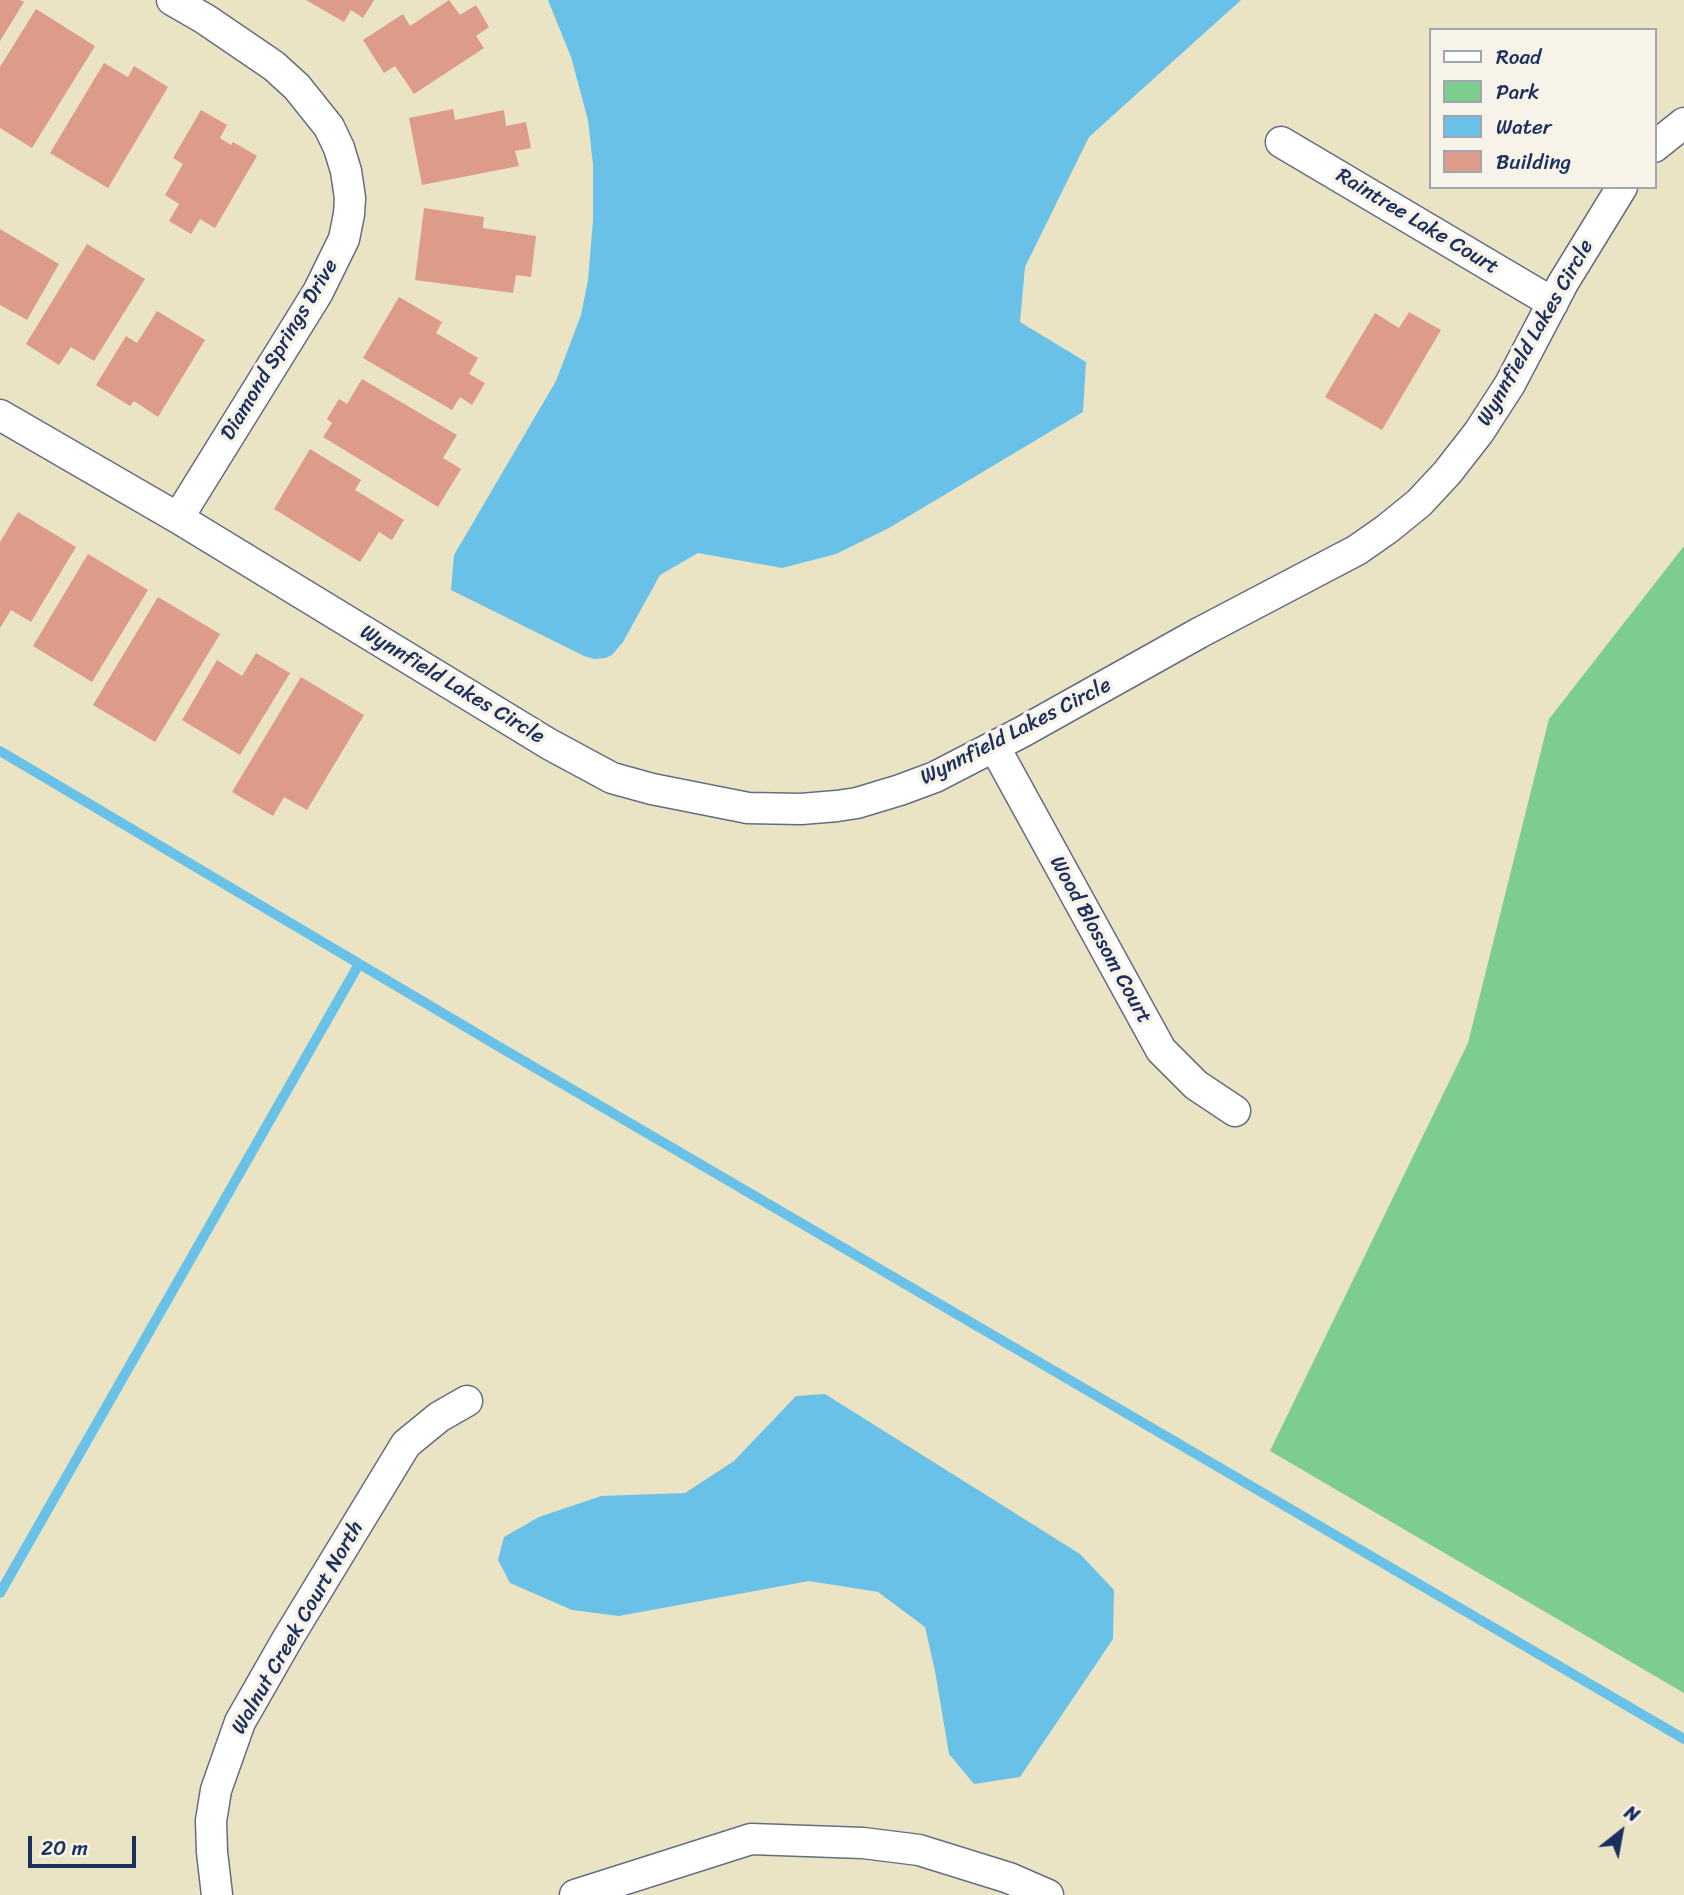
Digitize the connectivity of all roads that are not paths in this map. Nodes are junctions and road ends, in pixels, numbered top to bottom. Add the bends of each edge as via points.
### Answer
1 (172, 0) edge
2 (1684, 123) edge
3 (1281, 142) dead end
4 (1656, 145) edge
5 (1621, 189) edge
6 (1553, 303) junction
7 (0, 415) edge
8 (178, 518) junction
9 (993, 746) junction
10 (1236, 1111) dead end
11 (467, 1401) dead end
12 (217, 1895) edge
13 (575, 1895) edge
14 (1048, 1895) edge

1 - 8 street, Diamond Springs Drive via 274,66 297,87 334,137 350,198 344,239 318,292
2 - 4 street
3 - 6 street, Raintree Lake Court
5 - 6 street, Wynnfield Lakes Circle
6 - 9 street, Wynnfield Lakes Circle via 1479,432 1419,503 1387,529 1357,550
7 - 8 street, Wynnfield Lakes Circle
8 - 9 street, Wynnfield Lakes Circle via 612,778 748,808 837,806 935,777
9 - 10 street, Wood Blossom Court via 1161,1050 1196,1085
11 - 12 street, Walnut Creek Court North via 406,1444 240,1722 216,1790 211,1821
13 - 14 street via 751,1839 919,1850

